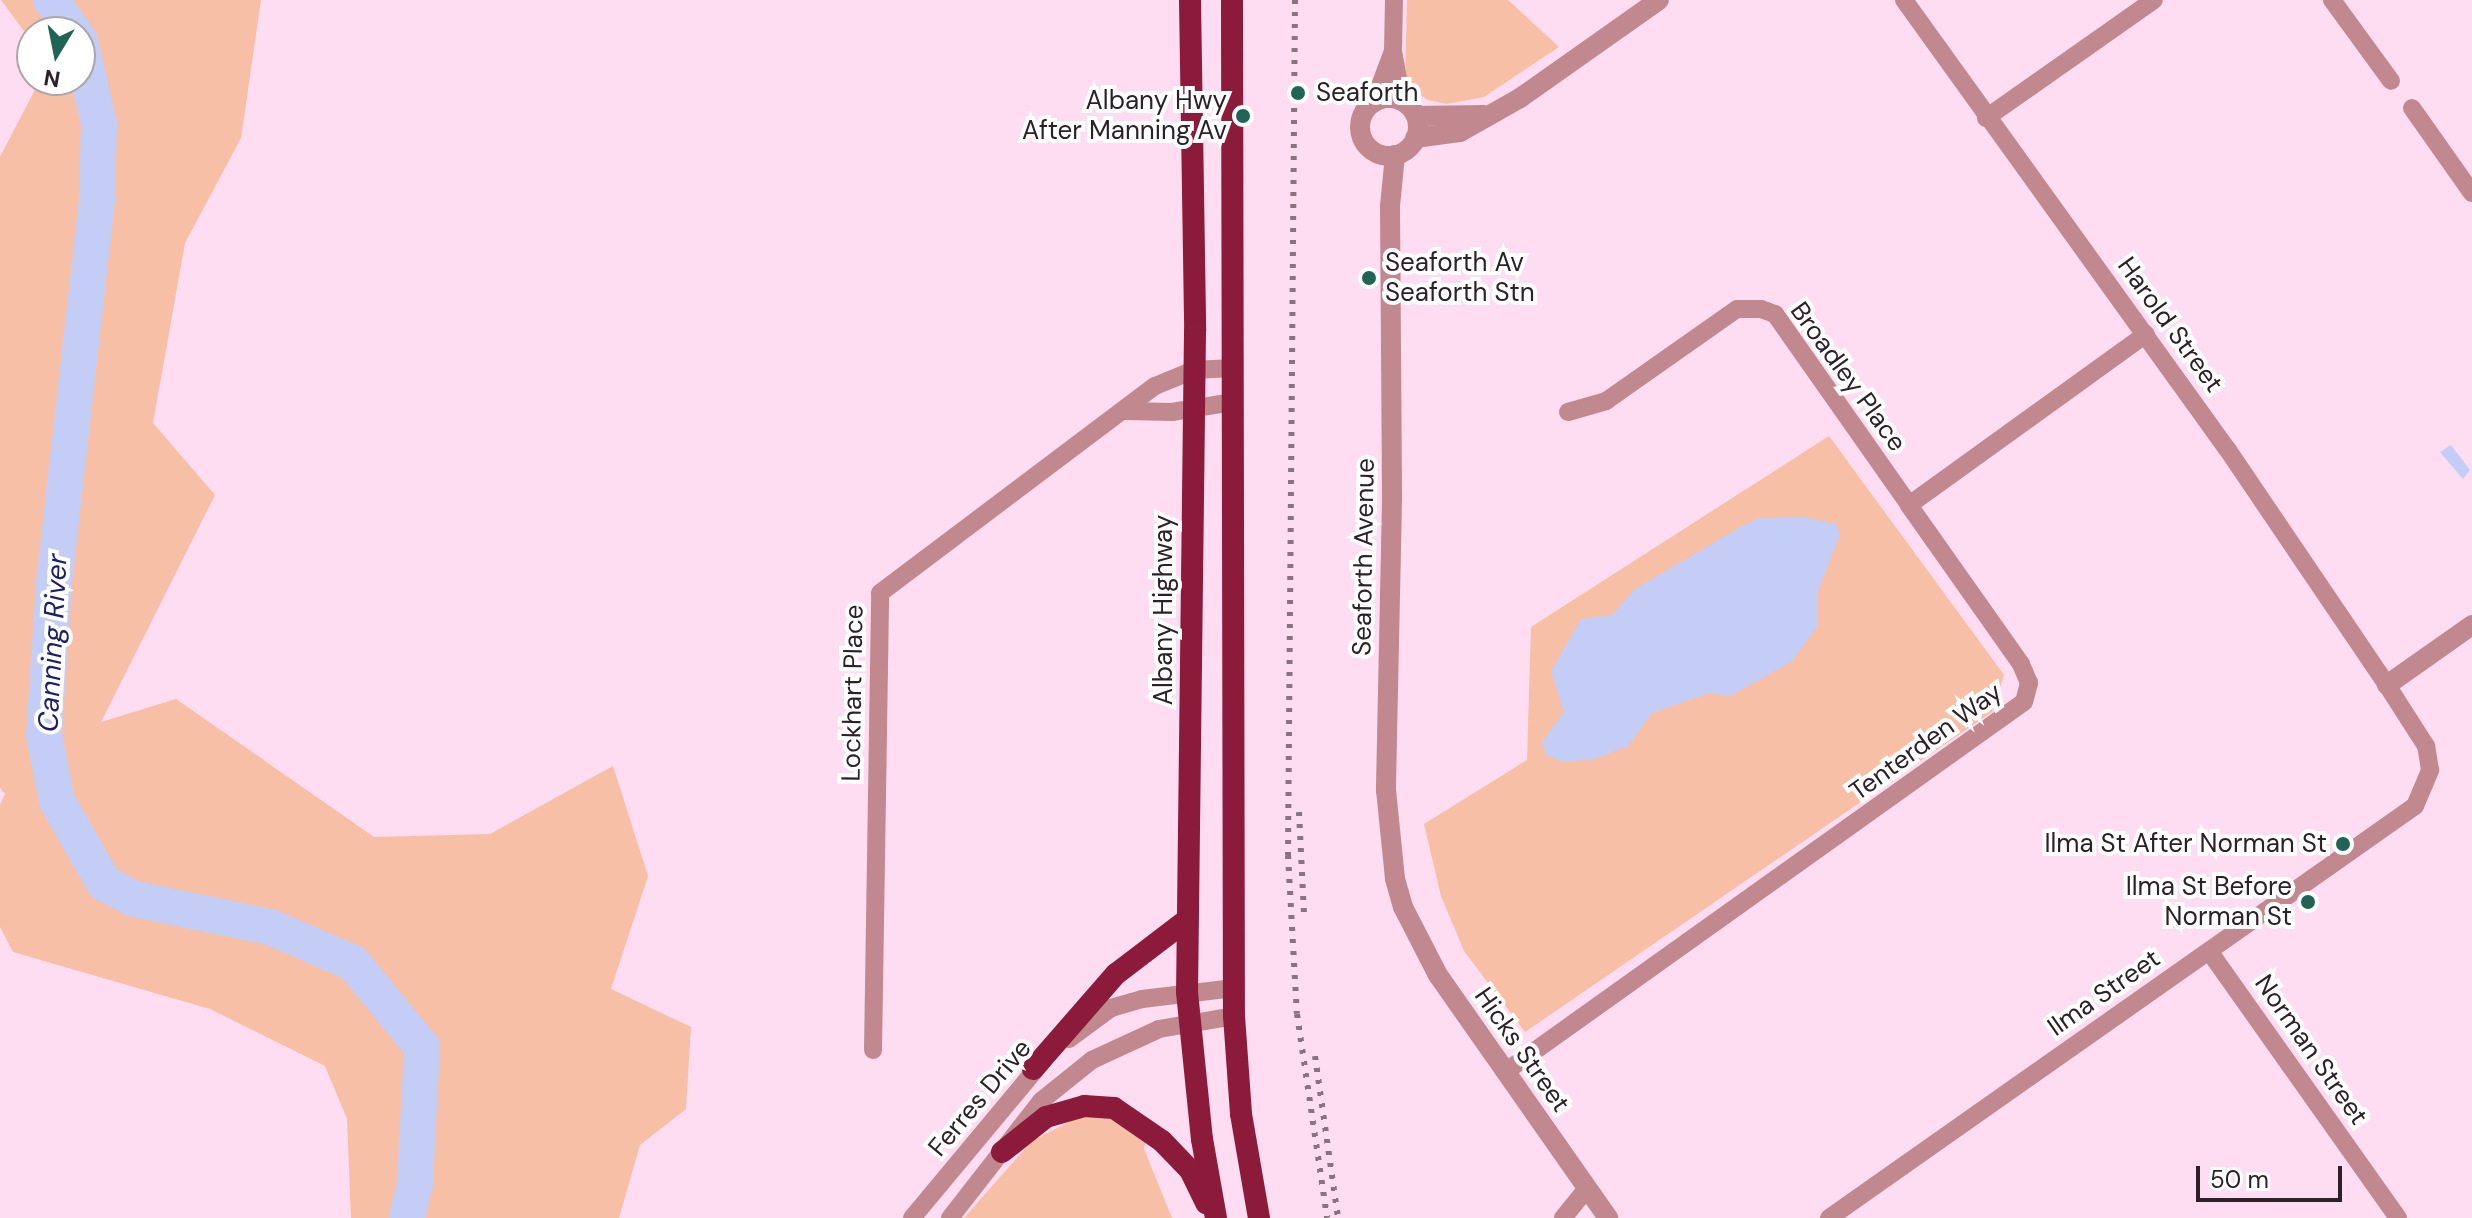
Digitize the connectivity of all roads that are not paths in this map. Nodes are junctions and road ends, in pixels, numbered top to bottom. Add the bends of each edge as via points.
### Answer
1 (1190, 0) edge
2 (1232, 0) edge
3 (1394, 0) edge
4 (1659, 0) edge
5 (1904, 0) edge
6 (2154, 0) edge
7 (2332, 0) edge
8 (1393, 51) junction
9 (2391, 81) dead end
10 (1374, 102) junction
11 (1409, 108) junction
12 (2412, 108) dead end
13 (1488, 114) junction
14 (1986, 118) junction
15 (1415, 138) junction
16 (1368, 148) junction
17 (1395, 155) junction
18 (2472, 193) edge
19 (1390, 206) junction
20 (2146, 334) junction
21 (1233, 368) junction
22 (1194, 370) junction
23 (1233, 402) junction
24 (1192, 407) junction
25 (1125, 411) junction
26 (1568, 412) dead end
27 (1909, 505) junction
28 (2472, 625) edge
29 (2387, 685) junction
30 (1403, 907) joint
31 (1187, 920) junction
32 (2209, 951) junction
33 (1234, 988) junction
34 (1187, 992) junction
35 (1234, 1016) junction
36 (1190, 1024) junction
37 (873, 1050) dead end
38 (1033, 1069) junction
39 (1505, 1072) junction
40 (1002, 1152) junction
41 (1587, 1188) junction
42 (912, 1218) edge
43 (950, 1218) edge
44 (1215, 1218) edge
45 (1259, 1218) edge
46 (1563, 1218) edge
47 (1608, 1218) edge
48 (1829, 1218) edge
49 (2398, 1218) edge

1 - 22 highway, Albany Highway
2 - 21 highway
3 - 8 street
4 - 13 street via 1520,98
5 - 14 street, Harold Street
6 - 14 street
7 - 9 street
8 - 10 street
8 - 11 street
10 - 11 street
10 - 16 street via 1360,123
11 - 13 street
11 - 15 street
12 - 18 street
13 - 15 street via 1460,132
14 - 20 street, Harold Street
15 - 17 street
16 - 17 street
16 - 19 street, Seaforth Avenue
17 - 19 street, Seaforth Avenue
19 - 30 street, Seaforth Avenue via 1392,500 1386,790 1389,843
20 - 27 street
20 - 29 street, Harold Street
21 - 22 street, Lockhart Place
21 - 23 highway
22 - 24 highway, Albany Highway
22 - 25 street, Lockhart Place via 1172,375
23 - 24 street
23 - 33 highway
24 - 25 street
24 - 31 highway, Albany Highway
25 - 37 street, Lockhart Place via 880,593
26 - 27 street, Broadley Place via 1606,401 1737,309 1761,309 1775,314
27 - 39 street, Tenterden Way via 2021,664 2029,683 2024,702
28 - 29 street
29 - 32 street, Ilma Street via 2429,757 2420,800
30 - 39 street, Hicks Street via 1438,975
31 - 34 highway, Albany Highway
31 - 38 highway via 1116,974
32 - 48 street, Ilma Street
32 - 49 street, Norman Street
33 - 34 street, Ferres Drive
33 - 35 highway
34 - 36 highway, Albany Highway
34 - 38 street, Ferres Drive via 1111,1008
35 - 36 street, Ferres Drive
35 - 45 highway via 1241,1114
36 - 40 street, Ferres Drive via 1159,1029 1092,1060 1041,1101
36 - 44 highway, Albany Highway
38 - 42 street, Ferres Drive
39 - 41 street, Hicks Street
40 - 43 street, Ferres Drive
40 - 44 highway via 1046,1117 1084,1106 1114,1108 1162,1141 1190,1170
41 - 46 street
41 - 47 street, Hicks Street

